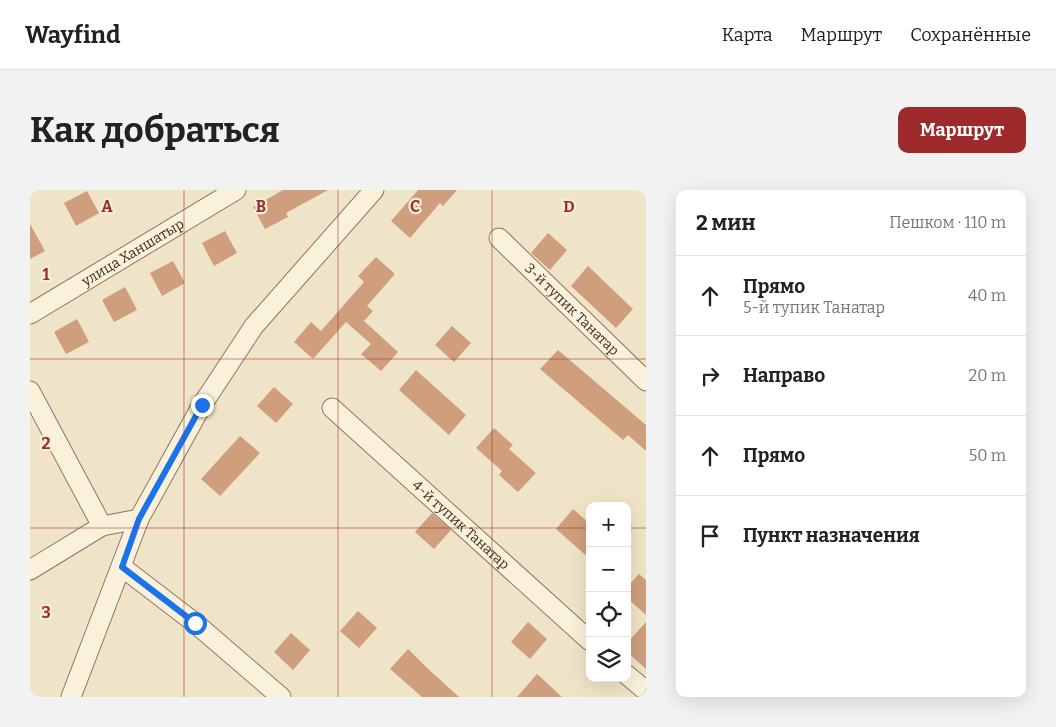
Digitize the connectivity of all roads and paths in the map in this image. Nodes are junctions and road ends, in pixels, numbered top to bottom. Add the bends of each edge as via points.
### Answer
1 (236, 190) edge
2 (374, 190) edge
3 (499, 238) dead end
4 (30, 314) edge
5 (646, 381) edge
6 (30, 390) edge
7 (332, 408) dead end
8 (139, 519) junction
9 (102, 526) junction
10 (122, 567) junction
11 (30, 570) edge
12 (586, 637) edge
13 (631, 678) edge
14 (646, 692) edge
15 (71, 697) edge
16 (281, 697) edge

1 - 4 street, улица Ханшатыр
2 - 8 street via 254,326 202,405
3 - 5 street, 3-й тупик Танатар
6 - 9 street
7 - 12 street, 4-й тупик Танатар
8 - 9 street
8 - 10 street
9 - 11 street
10 - 15 street
10 - 16 street via 195,623
13 - 14 street

